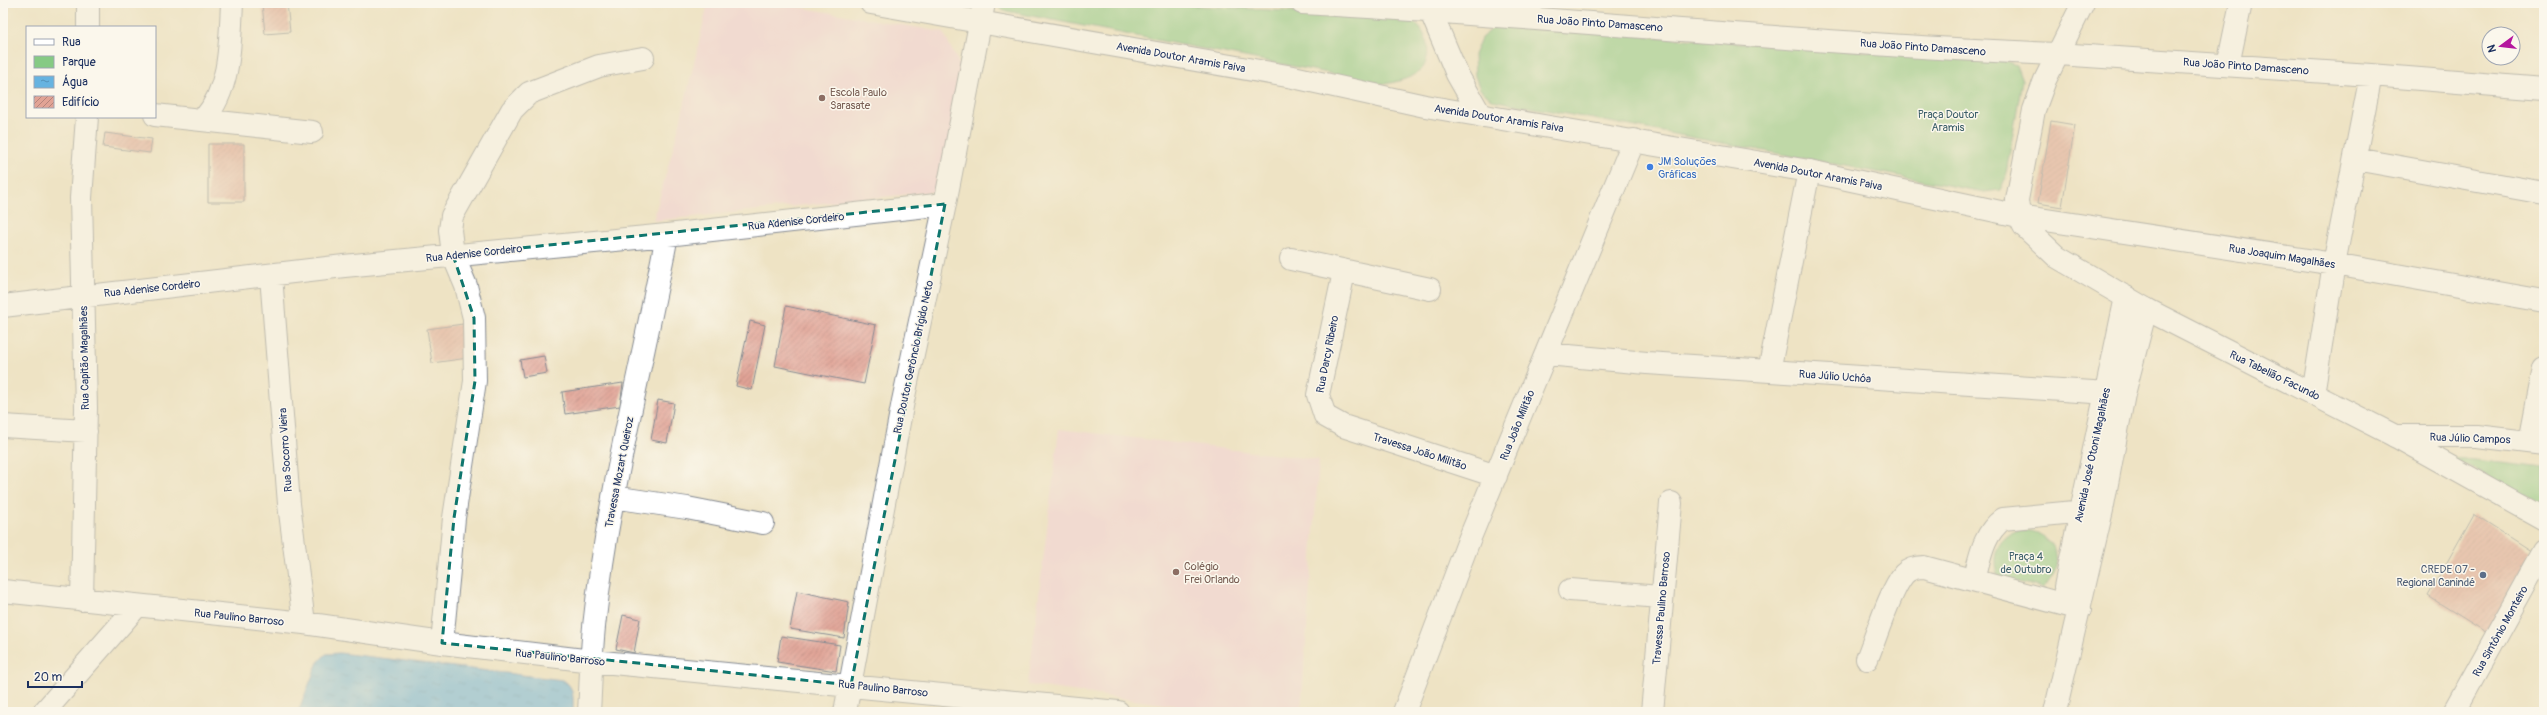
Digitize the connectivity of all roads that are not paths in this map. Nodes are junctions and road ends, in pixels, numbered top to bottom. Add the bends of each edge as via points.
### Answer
1 (88, 3) edge
2 (232, 3) edge
3 (871, 3) edge
4 (1302, 3) edge
5 (2083, 3) edge
6 (2241, 3) edge
7 (1430, 10) junction
8 (982, 12) edge
9 (88, 26) edge
10 (2058, 54) junction
11 (643, 58) dead end
12 (2228, 65) junction
13 (2371, 75) junction
14 (2544, 89) edge
15 (156, 115) edge
16 (1481, 116) junction
17 (87, 118) edge
18 (204, 119) junction
19 (312, 132) dead end
20 (1634, 140) junction
21 (2355, 159) junction
22 (1809, 171) junction
23 (2544, 193) edge
24 (945, 204) junction
25 (2018, 216) junction
26 (667, 235) junction
27 (453, 255) junction
28 (1291, 259) dead end
29 (2334, 264) junction
30 (1344, 272) junction
31 (271, 276) junction
32 (1430, 289) dead end
33 (83, 295) junction
34 (2126, 296) junction
35 (2544, 301) edge
36 (3, 306) edge
37 (2146, 308) junction
38 (1546, 354) junction
39 (2544, 368) edge
40 (1769, 371) junction
41 (2115, 393) junction
42 (2313, 394) junction
43 (3, 426) edge
44 (1343, 426) joint
45 (86, 431) junction
46 (2395, 436) junction
47 (2537, 442) edge
48 (1496, 476) junction
49 (613, 497) junction
50 (1671, 503) dead end
51 (2102, 510) junction
52 (2080, 512) junction
53 (2544, 519) edge
54 (763, 523) dead end
55 (2544, 550) edge
56 (1974, 580) junction
57 (1570, 590) dead end
58 (3, 591) edge
59 (1661, 597) junction
60 (82, 600) junction
61 (137, 606) junction
62 (2080, 609) junction
63 (304, 623) junction
64 (442, 644) junction
65 (1867, 659) dead end
66 (592, 661) junction
67 (851, 685) junction
68 (44, 712) edge
69 (589, 712) edge
70 (846, 712) edge
71 (1118, 712) edge
72 (1404, 712) edge
73 (1652, 712) edge
74 (2055, 712) edge
75 (2454, 712) edge

1 - 9 street
2 - 18 street via 223,87 218,102
3 - 8 street, Avenida Doutor Aramis Paiva
4 - 7 street, Rua João Pinto Damasceno
5 - 10 street
6 - 12 street
7 - 10 street, Rua João Pinto Damasceno via 1954,50
7 - 16 street via 1457,74
8 - 16 street, Avenida Doutor Aramis Paiva
8 - 24 street, Rua Doutor Gerôncio Brígido Neto
10 - 12 street, Rua João Pinto Damasceno
10 - 25 street via 2034,110 2022,165 2017,200
11 - 27 street via 599,66 561,79 529,93 520,101 512,110 457,204 450,230
12 - 13 street, Rua João Pinto Damasceno
13 - 14 street, Rua João Pinto Damasceno
13 - 21 street
15 - 18 street
16 - 20 street, Avenida Doutor Aramis Paiva
17 - 33 street, Rua Capitão Magalhães via 81,198
18 - 19 street
20 - 22 street, Avenida Doutor Aramis Paiva
20 - 38 street, Rua João Militão
21 - 23 street
21 - 29 street
22 - 25 street, Avenida Doutor Aramis Paiva
22 - 40 street
24 - 26 street, Rua Adenise Cordeiro
24 - 67 street, Rua Doutor Gerôncio Brígido Neto via 903,400
25 - 29 street, Rua Joaquim Magalhães
25 - 34 street, Rua Tabelião Facundo via 2036,240 2057,257
26 - 27 street, Rua Adenise Cordeiro
26 - 49 street, Travessa Mozart Queiroz
27 - 31 street, Rua Adenise Cordeiro
27 - 64 street via 466,286 474,318 475,382 454,518
28 - 30 street
29 - 35 street, Rua Joaquim Magalhães
29 - 42 street
30 - 32 street
30 - 44 street, Rua Darcy Ribeiro via 1318,394 1325,416
31 - 33 street, Rua Adenise Cordeiro
31 - 63 street, Rua Socorro Vieira via 289,504
33 - 36 street, Rua Adenise Cordeiro
33 - 45 street, Rua Capitão Magalhães
34 - 37 street, Rua Tabelião Facundo
34 - 41 street, Avenida José Otoni Magalhães
37 - 41 street, Avenida José Otoni Magalhães
37 - 42 street, Rua Tabelião Facundo
38 - 40 street, Rua Júlio Uchôa
38 - 48 street, Rua João Militão
39 - 47 street
40 - 41 street, Rua Júlio Uchôa
41 - 51 street, Avenida José Otoni Magalhães
41 - 52 street, Avenida José Otoni Magalhães
42 - 46 street, Rua Tabelião Facundo
43 - 45 street
44 - 48 street, Travessa João Militão
45 - 60 street, Rua Capitão Magalhães
46 - 47 street, Rua Júlio Campos via 2477,436
46 - 53 street, Rua Tabelião Facundo
48 - 72 street, Rua João Militão
49 - 54 street
49 - 66 street, Travessa Mozart Queiroz via 594,620
50 - 59 street, Travessa Paulino Barroso
51 - 52 street
51 - 62 street, Avenida José Otoni Magalhães
52 - 56 street via 2002,518 1993,526 1986,539
52 - 62 street, Avenida José Otoni Magalhães via 2065,587
55 - 75 street, Rua Sintônio Monteiro
56 - 62 street
56 - 65 street via 1924,566 1913,568 1904,574
57 - 59 street
58 - 60 street, Rua Paulino Barroso
59 - 73 street, Travessa Paulino Barroso
60 - 61 street, Rua Paulino Barroso
61 - 63 street, Rua Paulino Barroso
61 - 68 street
62 - 74 street, Avenida José Otoni Magalhães
63 - 64 street, Rua Paulino Barroso
64 - 66 street, Rua Paulino Barroso
66 - 67 street, Rua Paulino Barroso
66 - 69 street, Travessa Mozart Queiroz
67 - 70 street, Rua Doutor Gerôncio Brígido Neto
67 - 71 street, Rua Paulino Barroso

